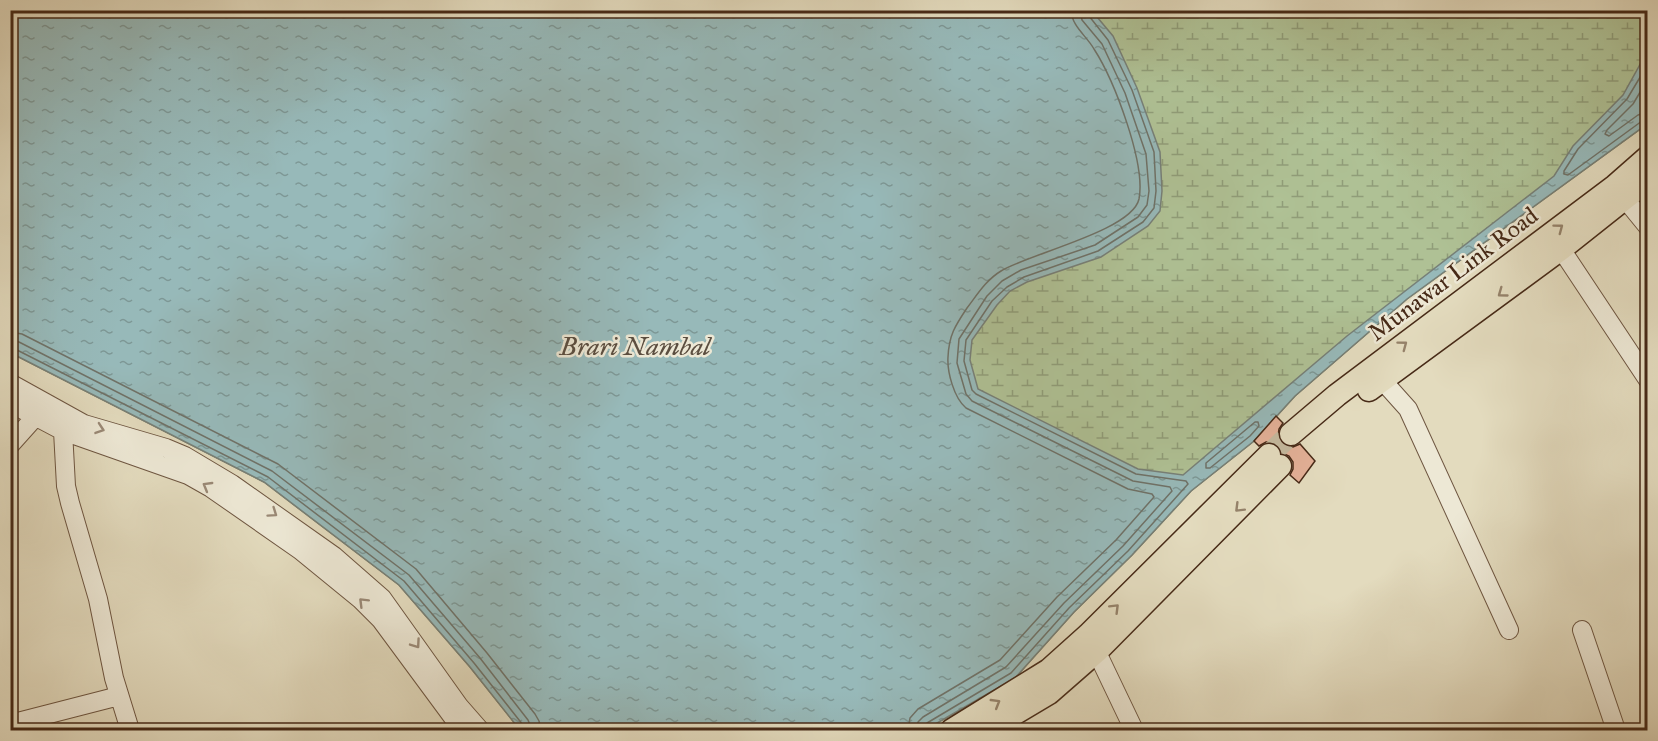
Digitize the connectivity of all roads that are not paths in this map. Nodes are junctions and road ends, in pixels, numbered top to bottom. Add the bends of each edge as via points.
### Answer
1 (1647, 158) edge
2 (1647, 180) edge
3 (1620, 192) junction
4 (1647, 227) edge
5 (1561, 249) junction
6 (1377, 374) junction
7 (1647, 380) edge
8 (10, 383) edge
9 (10, 403) edge
10 (36, 417) junction
11 (67, 424) junction
12 (1296, 439) tunnel mouth
13 (10, 445) edge
14 (1275, 460) tunnel mouth
15 (304, 544) junction
16 (1509, 630) dead end
17 (1582, 630) dead end
18 (1093, 643) junction
19 (1050, 685) junction
20 (118, 696) junction
21 (10, 724) edge
22 (130, 730) edge
23 (464, 730) edge
24 (480, 730) edge
25 (952, 730) edge
26 (987, 730) edge
27 (1005, 730) edge
28 (1134, 730) edge
29 (1616, 730) edge

1 - 3 main road, Munawar Link Road
2 - 3 main road, Munawar Link Road
3 - 4 street
3 - 5 main road, Munawar Link Road
6 -> 3 main road, Munawar Link Road
5 -> 6 main road, Munawar Link Road
5 - 7 street
6 - 12 main road, Munawar Link Road
6 - 16 street via 1408,409
8 - 11 street
9 - 10 street
10 - 11 street
10 - 13 street
11 - 15 street via 188,475
11 - 20 street via 66,486 98,599
14 - 18 main road
23 -> 15 street via 381,621
15 -> 24 street via 365,580
17 - 29 street
18 - 19 main road
18 - 28 street
25 -> 19 main road
19 - 26 main road
19 - 27 street via 1050,700
20 - 21 street
20 - 22 street

